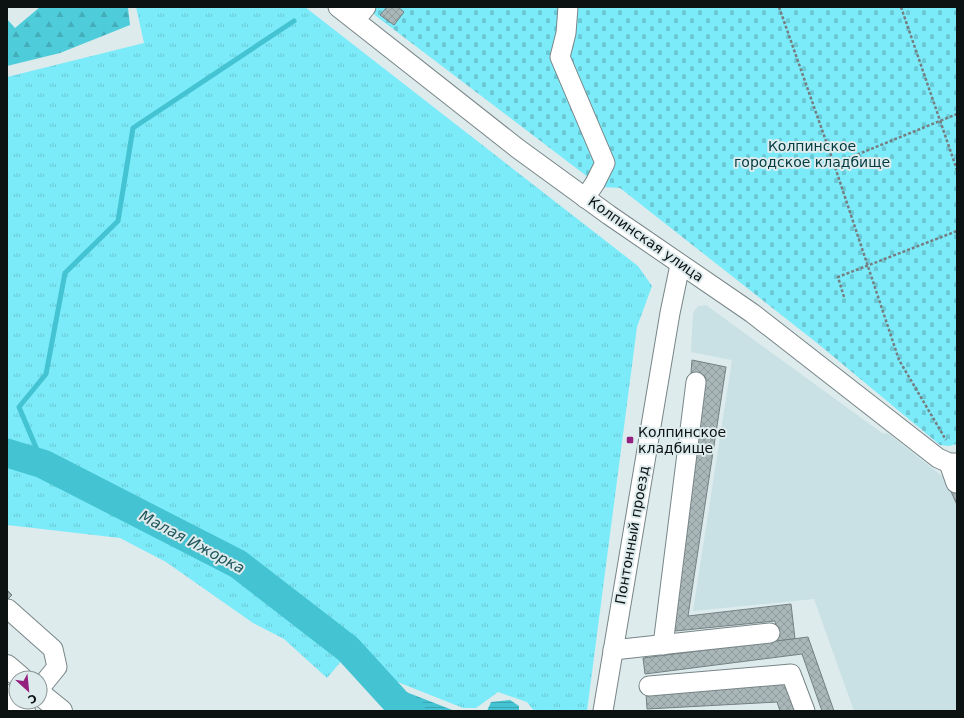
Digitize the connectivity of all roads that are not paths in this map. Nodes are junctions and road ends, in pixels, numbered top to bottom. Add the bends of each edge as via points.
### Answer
1 (338, 7) edge
2 (568, 7) edge
3 (361, 14) edge
4 (585, 198) junction
5 (680, 265) junction
6 (696, 382) dead end
7 (953, 463) edge
8 (956, 483) dead end
9 (8, 609) edge
10 (770, 633) dead end
11 (663, 645) junction
12 (613, 650) junction
13 (48, 678) edge
14 (649, 686) dead end
15 (7, 696) edge
16 (48, 701) edge
17 (24, 711) edge
18 (60, 711) edge
19 (603, 711) edge
20 (805, 711) edge

1 - 3 street, Колпинская улица
2 - 4 street via 566,33 560,57 605,163
3 - 4 street, Колпинская улица via 517,148
4 - 5 street, Колпинская улица
5 - 7 street, Колпинская улица via 752,313 938,458
5 - 12 street, Понтонный проезд
6 - 11 street
7 - 8 street
9 - 13 street via 53,649 57,667
10 - 11 street
11 - 12 street
12 - 19 street, Понтонный проезд
14 - 20 street via 790,674
15 - 17 main road
16 - 18 main road

